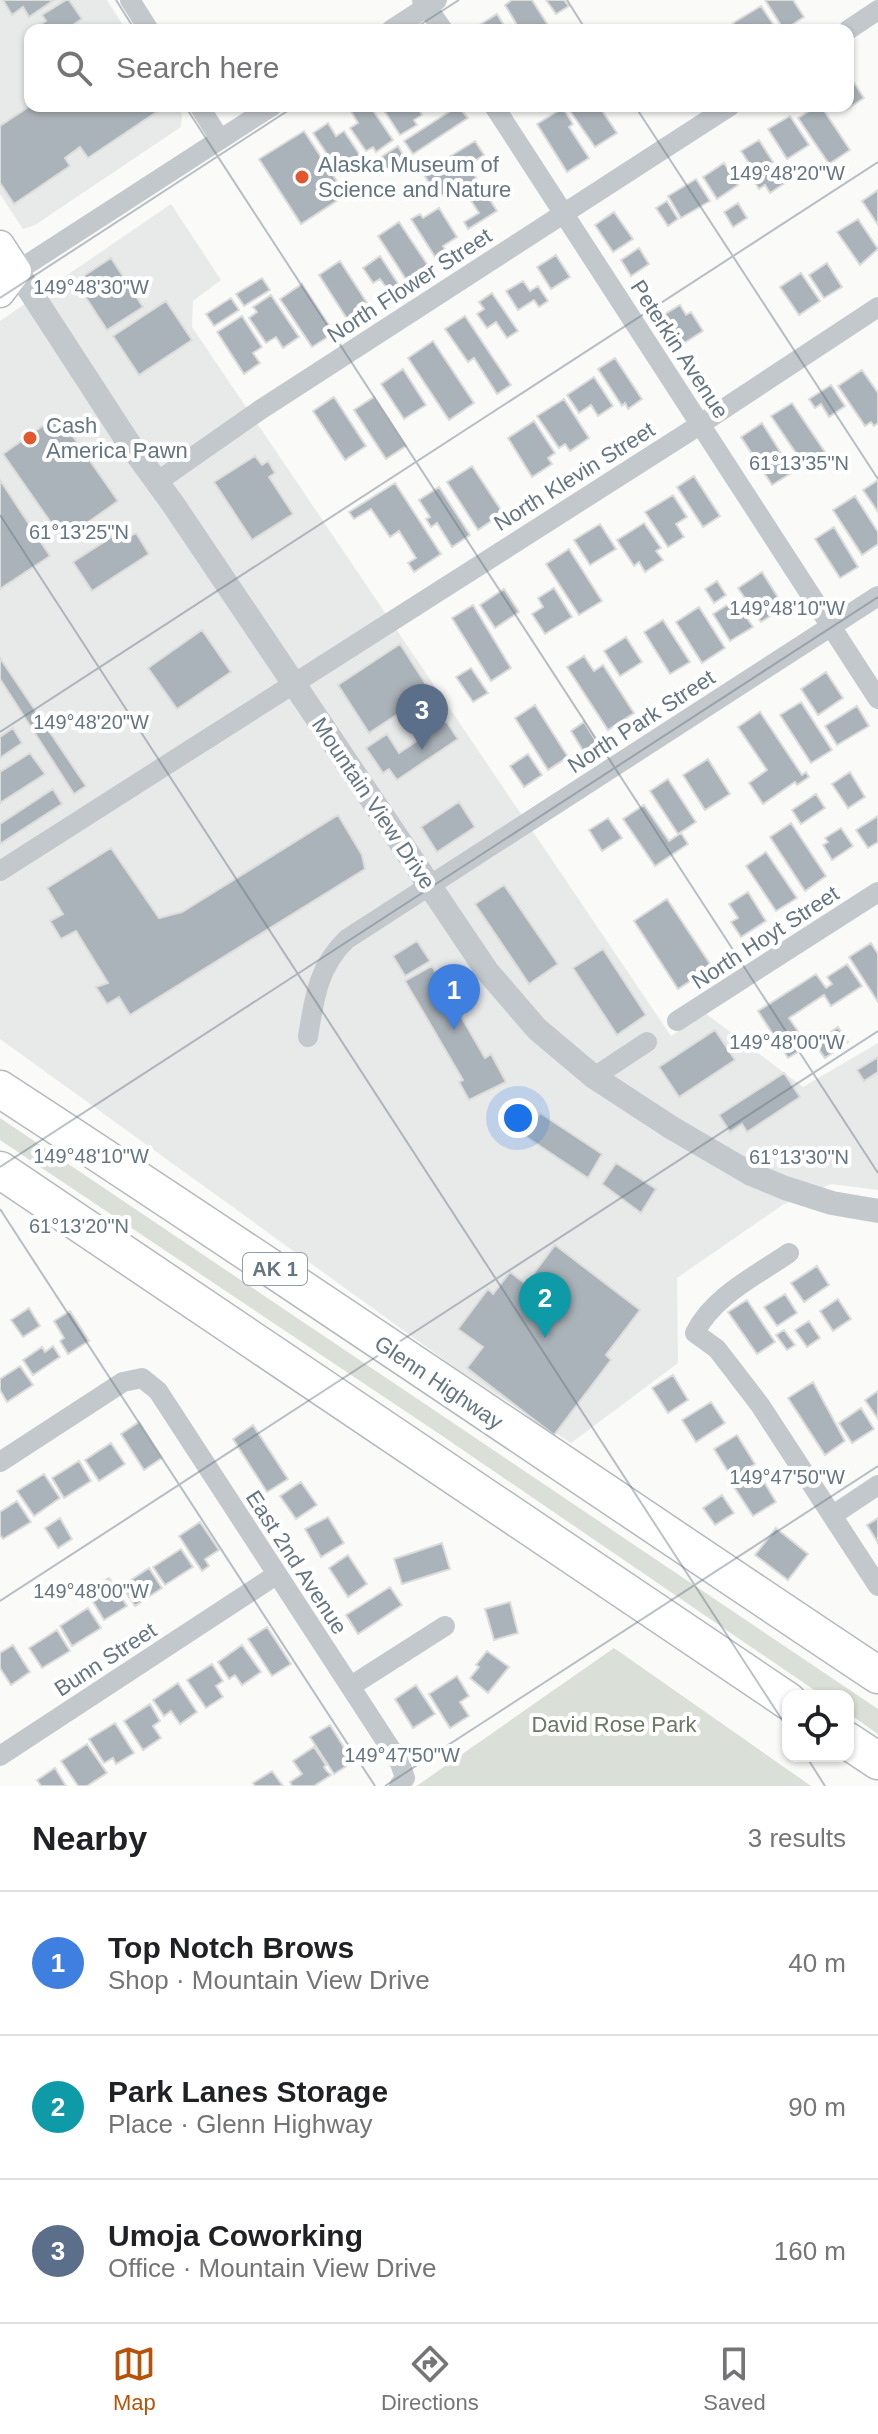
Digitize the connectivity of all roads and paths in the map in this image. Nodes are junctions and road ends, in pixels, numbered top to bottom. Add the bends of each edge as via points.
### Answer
1 (130, 0) edge
2 (429, 2) edge
3 (878, 10) edge
4 (145, 24) edge
5 (399, 24) edge
6 (440, 24) edge
7 (854, 26) edge
8 (203, 112) edge
9 (263, 112) edge
10 (498, 112) edge
11 (721, 112) edge
12 (220, 139) junction
13 (563, 214) junction
14 (0, 245) edge
15 (8, 272) edge
16 (0, 293) edge
17 (878, 307) edge
18 (700, 424) junction
19 (157, 482) junction
20 (878, 596) edge
21 (831, 626) junction
22 (294, 683) junction
23 (878, 699) edge
24 (0, 871) edge
25 (429, 886) junction
26 (878, 892) edge
27 (677, 1021) dead end
28 (308, 1037) dead end
29 (647, 1042) dead end
30 (0, 1072) edge
31 (594, 1077) junction
32 (0, 1089) edge
33 (0, 1170) edge
34 (0, 1188) edge
35 (878, 1211) edge
36 (235, 1242) junction
37 (789, 1253) dead end
38 (143, 1266) junction
39 (0, 1462) edge
40 (878, 1485) edge
41 (833, 1515) junction
42 (276, 1575) junction
43 (878, 1586) edge
44 (445, 1626) dead end
45 (878, 1675) edge
46 (351, 1686) junction
47 (782, 1697) edge
48 (854, 1745) edge
49 (0, 1756) edge
50 (878, 1761) edge
51 (402, 1782) edge

1 - 4 street
2 - 5 street
2 - 6 street
3 - 7 street
8 - 12 street
9 - 12 street
10 - 13 street, Peterkin Avenue
11 - 13 street, North Flower Street
12 - 15 street
13 - 18 street, Peterkin Avenue
13 - 19 street, North Flower Street
14 - 15 main road, Mountain View Drive
15 - 16 main road
15 - 19 street, Mountain View Drive
17 - 18 street, North Klevin Street
18 - 21 street, Peterkin Avenue
18 - 22 street, North Klevin Street
19 - 22 street, Mountain View Drive
20 - 21 street, North Park Street
21 - 23 street, Peterkin Avenue
21 - 25 street, North Park Street
22 - 24 street, North Klevin Street
22 - 25 street, Mountain View Drive
25 - 28 street, North Park Street via 333,952 315,991
25 - 31 street, Mountain View Drive via 487,971 537,1029
26 - 27 street, North Hoyt Street
29 - 31 street
30 - 36 highway
31 - 35 street, Mountain View Drive via 751,1174 832,1203
32 - 36 highway, Glenn Highway / AK 1
33 - 38 highway
34 - 38 highway
36 - 45 highway, Glenn Highway / AK 1
37 - 41 street via 717,1304 695,1333 730,1364
38 - 47 highway
39 - 42 street, East 2nd Avenue via 123,1382 142,1378 158,1391
40 - 41 street
41 - 43 street
42 - 46 street, East 2nd Avenue
42 - 49 street, Bunn Street
44 - 46 street
46 - 51 street, East 2nd Avenue via 400,1763
48 - 50 highway

